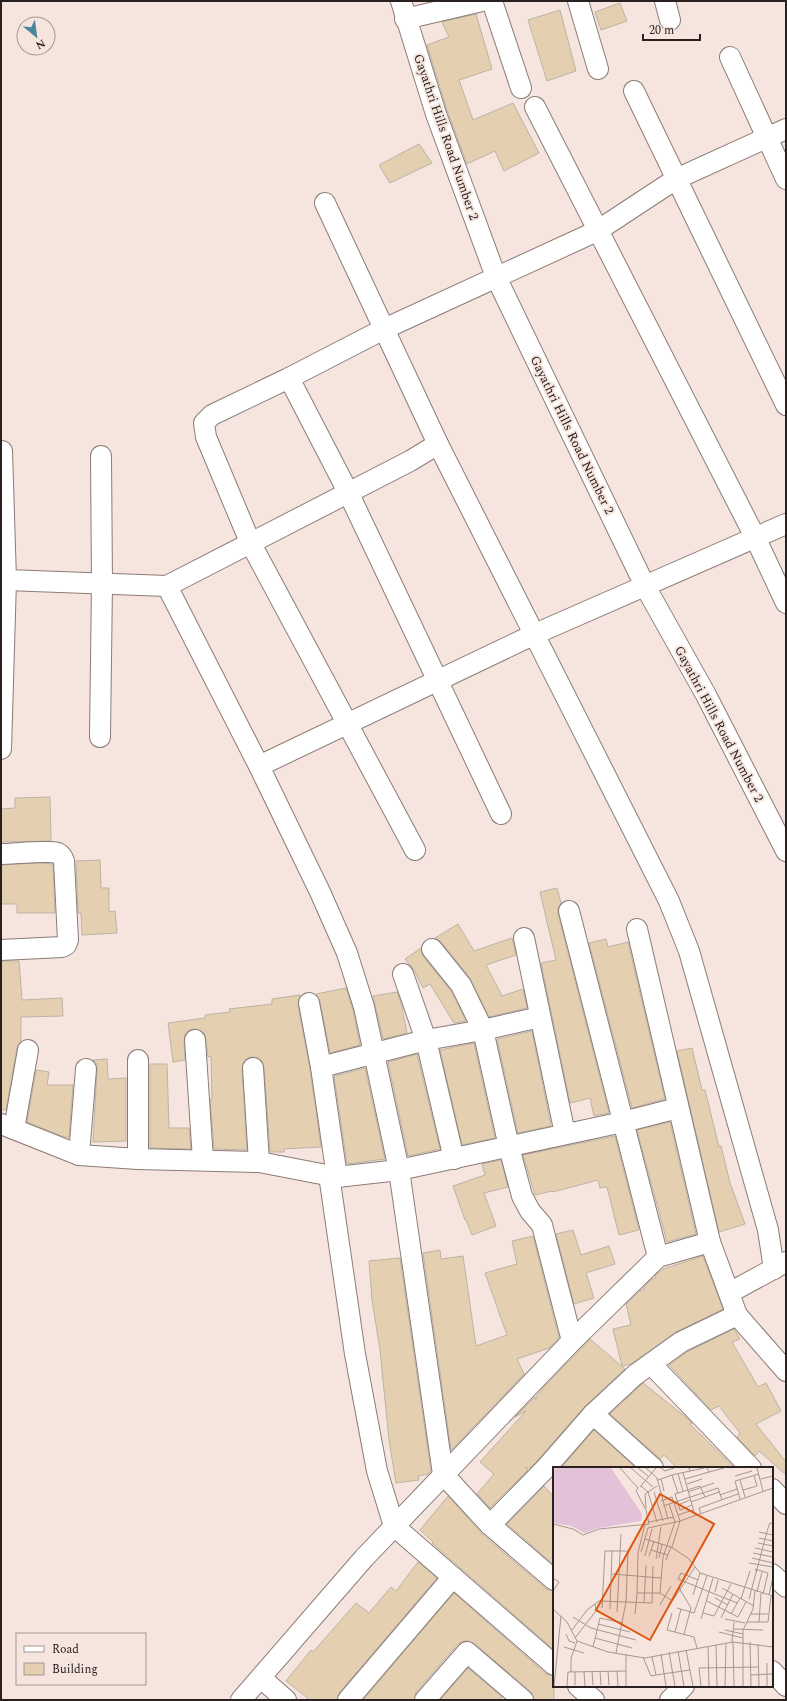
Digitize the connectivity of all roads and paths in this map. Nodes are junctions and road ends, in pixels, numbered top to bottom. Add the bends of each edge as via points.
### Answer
1 (482, 1) edge
2 (492, 1) edge
3 (578, 1) edge
4 (665, 1) edge
5 (403, 10) edge
6 (670, 20) dead end
7 (730, 57) dead end
8 (598, 69) dead end
9 (521, 88) dead end
10 (634, 91) dead end
11 (535, 107) dead end
12 (786, 129) edge
13 (766, 138) junction
14 (786, 179) edge
15 (676, 180) junction
16 (325, 203) dead end
17 (597, 231) junction
18 (496, 277) junction
19 (384, 329) junction
20 (288, 378) junction
21 (786, 405) edge
22 (438, 444) junction
23 (2, 451) edge
24 (101, 456) dead end
25 (348, 492) junction
26 (786, 524) edge
27 (755, 537) junction
28 (250, 542) junction
29 (6, 580) junction
30 (102, 583) junction
31 (167, 586) junction
32 (645, 586) junction
33 (786, 603) edge
34 (535, 634) junction
35 (437, 680) junction
36 (348, 723) junction
37 (100, 737) dead end
38 (1, 749) edge
39 (259, 766) junction
40 (501, 814) dead end
41 (416, 850) dead end
42 (786, 851) edge
43 (1, 854) edge
44 (570, 910) dead end
45 (637, 929) dead end
46 (524, 938) dead end
47 (432, 949) dead end
48 (1, 950) edge
49 (403, 974) dead end
50 (309, 1003) dead end
51 (540, 1017) junction
52 (483, 1030) junction
53 (195, 1040) dead end
54 (426, 1040) junction
55 (28, 1050) dead end
56 (374, 1054) junction
57 (138, 1060) dead end
58 (321, 1067) junction
59 (253, 1068) dead end
60 (86, 1069) dead end
61 (678, 1108) junction
62 (623, 1122) junction
63 (7, 1126) edge
64 (565, 1134) junction
65 (509, 1147) junction
66 (79, 1155) junction
67 (454, 1158) junction
68 (138, 1159) junction
69 (203, 1160) junction
70 (259, 1162) junction
71 (399, 1170) junction
72 (333, 1176) junction
73 (710, 1242) junction
74 (658, 1257) junction
75 (780, 1265) edge
76 (729, 1293) junction
77 (737, 1315) junction
78 (572, 1341) junction
79 (651, 1364) junction
80 (786, 1371) edge
81 (593, 1414) junction
82 (554, 1467) edge
83 (652, 1467) edge
84 (750, 1467) edge
85 (550, 1473) edge
86 (443, 1474) junction
87 (773, 1490) edge
88 (786, 1504) edge
89 (490, 1525) junction
90 (394, 1526) junction
91 (773, 1575) edge
92 (453, 1577) junction
93 (553, 1579) edge
94 (786, 1587) edge
95 (553, 1664) edge
96 (773, 1672) edge
97 (261, 1678) junction
98 (786, 1686) edge
99 (683, 1687) edge
100 (516, 1698) edge
101 (241, 1700) edge
102 (286, 1700) edge
103 (348, 1700) edge
104 (425, 1700) edge
105 (670, 1700) edge

1 - 5 street
2 - 9 street
3 - 8 street
4 - 6 street
5 - 18 street, Gayathri Hills Road Number 2 via 436,114
7 - 13 street
10 - 15 street
11 - 17 street
12 - 13 street
13 - 14 street
13 - 15 street
15 - 17 street
15 - 21 street
16 - 19 street
17 - 18 street
17 - 27 street
18 - 19 street
18 - 32 street, Gayathri Hills Road Number 2
19 - 20 street
19 - 22 street
20 - 25 street
20 - 28 street via 212,415 204,423 206,437
22 - 25 street
22 - 34 street
23 - 29 street
24 - 30 street
25 - 28 street
25 - 35 street
26 - 27 street
27 - 32 street
27 - 33 street
28 - 31 street
28 - 36 street
29 - 30 street
29 - 38 street
30 - 31 street
30 - 37 street
31 - 39 street
32 - 34 street
32 - 42 street, Gayathri Hills Road Number 2 via 706,695
34 - 35 street
34 - 75 street via 669,901 688,951
35 - 36 street
35 - 40 street
36 - 39 street
36 - 41 street
39 - 56 street via 347,953 364,1007
43 - 48 street via 44,853 62,856 68,940 62,947
44 - 62 street
45 - 61 street
46 - 51 street
47 - 52 street via 461,985
49 - 54 street
50 - 58 street
51 - 52 street
51 - 64 street
52 - 54 street
52 - 65 street
53 - 69 street
54 - 56 street
54 - 67 street
55 - 63 street
56 - 58 street
56 - 71 street
57 - 68 street
58 - 72 street
59 - 70 street
60 - 66 street
61 - 62 street
61 - 73 street
62 - 64 street
62 - 74 street
63 - 66 street
64 - 65 street
65 - 67 street
65 - 78 street via 522,1196 542,1225
66 - 68 street
67 - 71 street
68 - 69 street
69 - 70 street
70 - 72 street
71 - 72 street
71 - 86 street
72 - 90 street via 355,1354 378,1471
73 - 74 street
73 - 76 street
74 - 78 street
75 - 76 street
76 - 77 street
77 - 79 street via 681,1342
77 - 80 street
78 - 86 street
79 - 81 street via 635,1375
79 - 84 street
81 - 82 street
81 - 83 street
85 - 89 street
86 - 89 street
86 - 90 street
87 - 88 street
89 - 93 street
90 - 92 street
90 - 97 street
91 - 94 street
92 - 95 street
92 - 103 street
96 - 98 street
97 - 101 street
97 - 102 street
99 - 105 street
100 - 104 street via 467,1652

